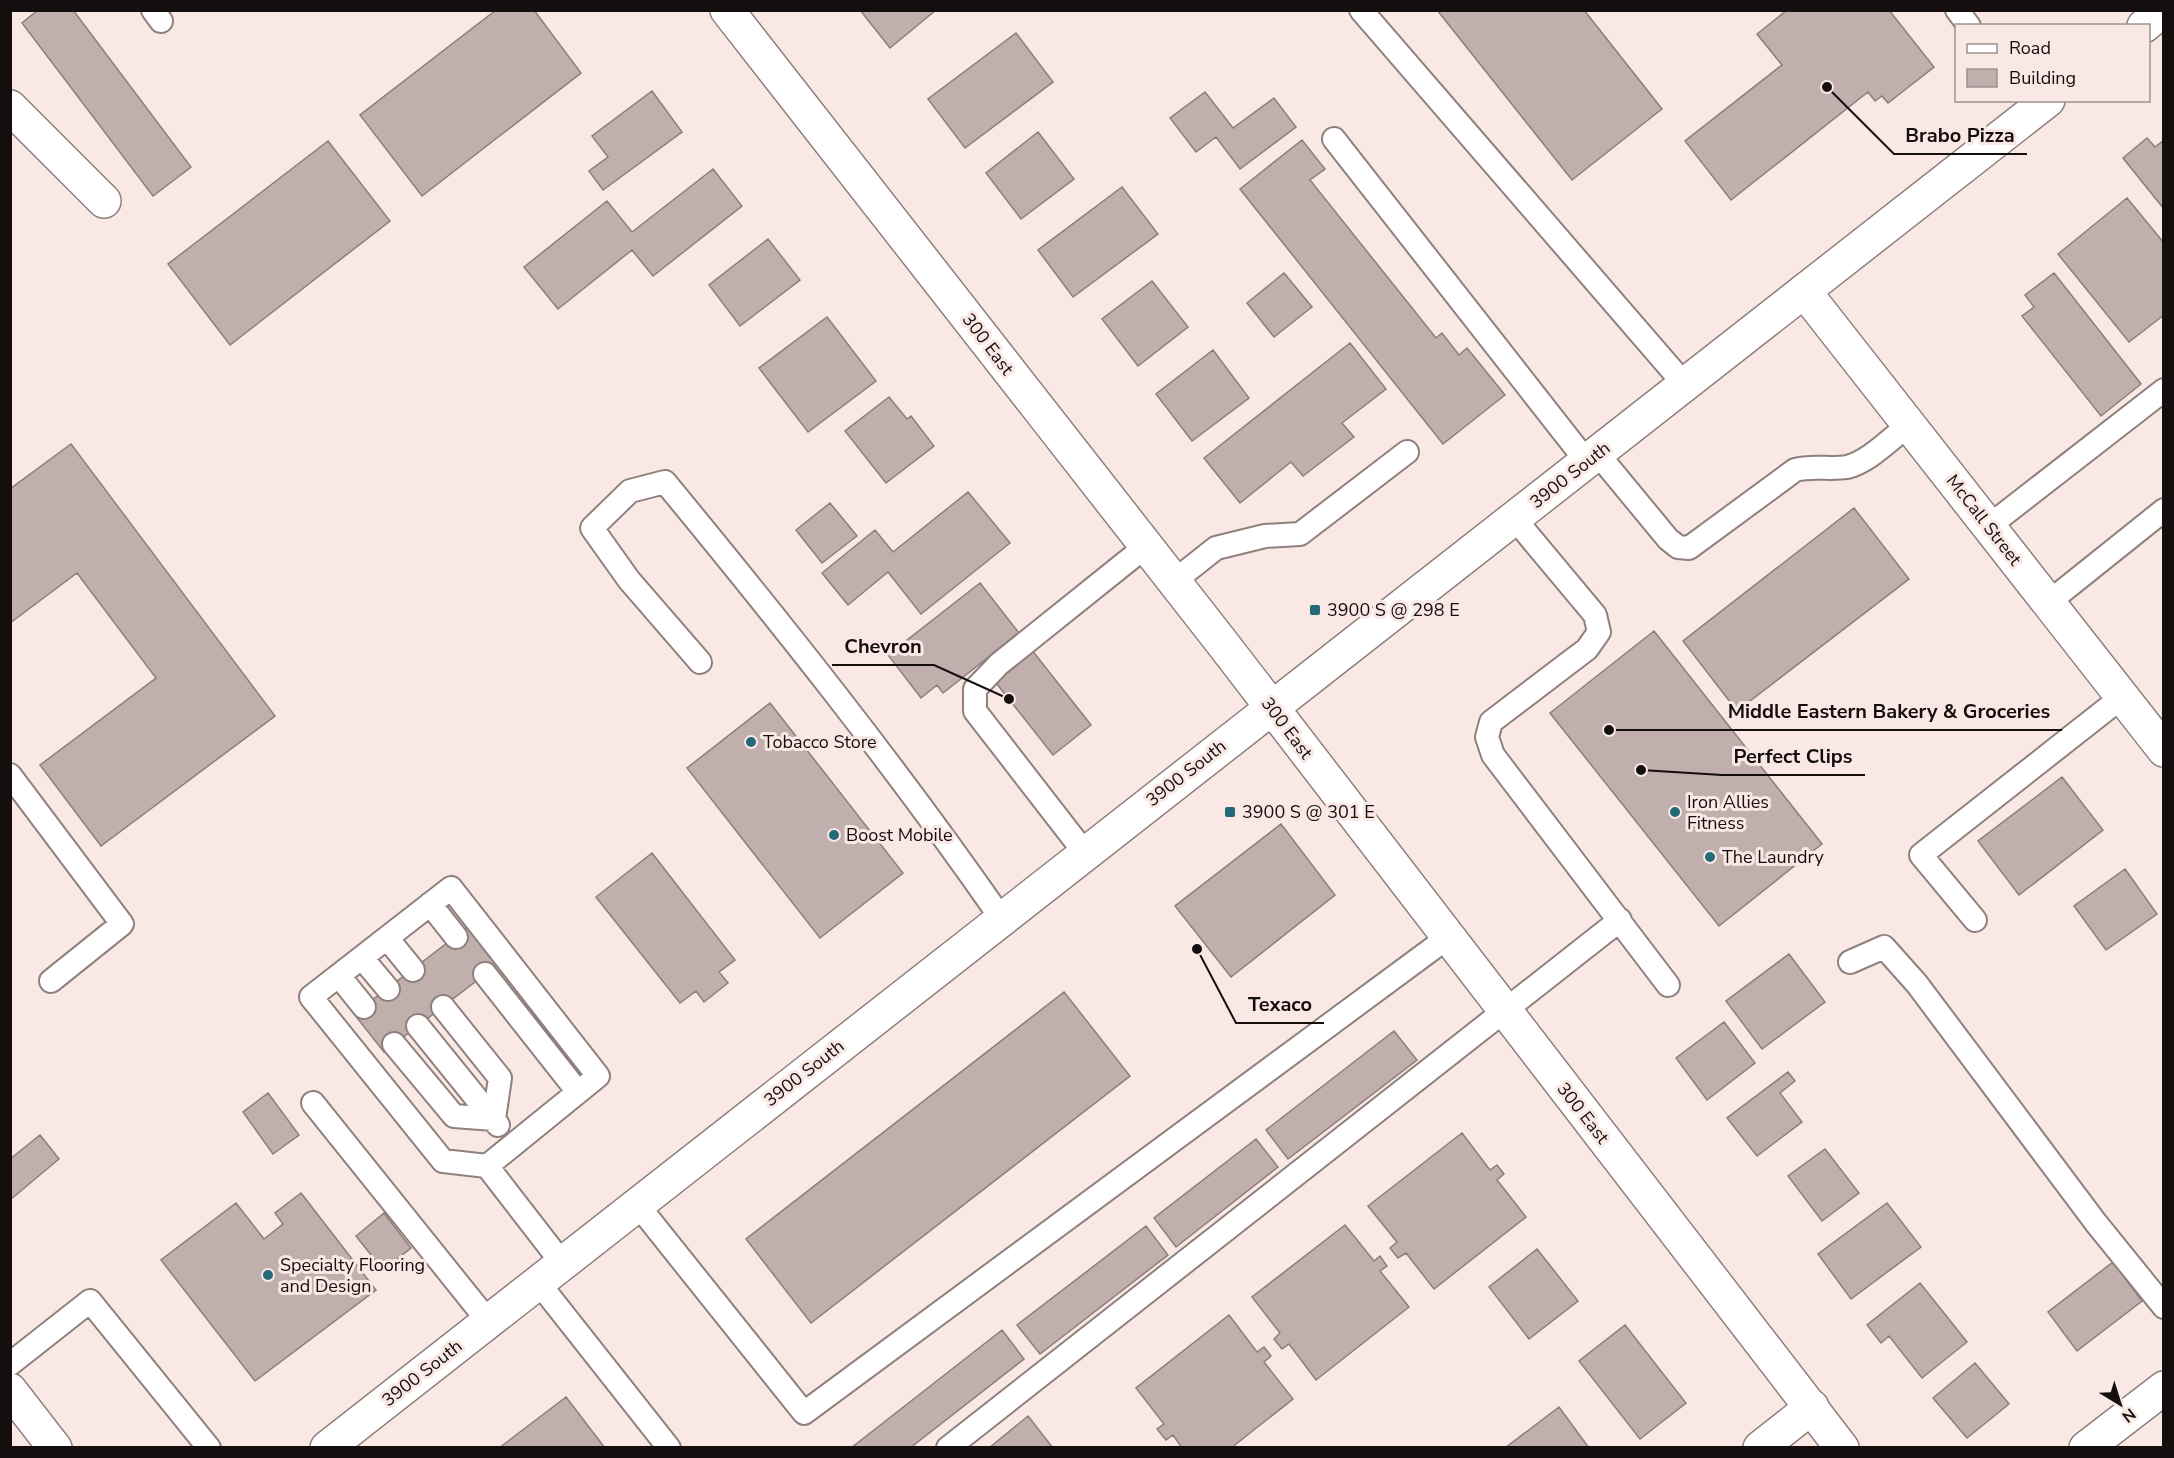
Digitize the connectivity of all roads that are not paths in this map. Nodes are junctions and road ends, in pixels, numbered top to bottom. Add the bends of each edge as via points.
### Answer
1 (728, 10) edge
2 (1361, 10) edge
3 (2163, 10) edge
4 (2146, 24) edge
5 (2038, 103) edge
6 (10, 107) edge
7 (1334, 139) dead end
8 (104, 201) dead end
9 (1804, 291) junction
10 (1685, 385) junction
11 (2163, 390) edge
12 (1909, 425) junction
13 (1407, 452) dead end
14 (1592, 457) junction
15 (2163, 510) edge
16 (1514, 518) junction
17 (1989, 526) junction
18 (1145, 547) junction
19 (1173, 582) junction
20 (2049, 602) junction
21 (700, 662) dead end
22 (2122, 697) junction
23 (1271, 707) junction
24 (2163, 750) edge
25 (10, 775) edge
26 (1085, 853) junction
27 (430, 904) junction
28 (1001, 918) junction
29 (1620, 920) junction
30 (1975, 920) dead end
31 (456, 937) dead end
32 (387, 938) junction
33 (1447, 938) junction
34 (362, 958) junction
35 (1850, 962) dead end
36 (413, 970) dead end
37 (485, 974) dead end
38 (339, 976) junction
39 (51, 981) dead end
40 (1668, 985) dead end
41 (388, 989) dead end
42 (443, 1006) dead end
43 (364, 1007) dead end
44 (1505, 1012) junction
45 (418, 1026) dead end
46 (394, 1044) dead end
47 (578, 1092) junction
48 (314, 1103) dead end
49 (494, 1119) junction
50 (514, 1144) junction
51 (487, 1166) junction
52 (637, 1204) junction
53 (550, 1272) junction
54 (2163, 1307) edge
55 (488, 1321) junction
56 (10, 1364) edge
57 (2163, 1388) edge
58 (10, 1390) edge
59 (1812, 1407) junction
60 (332, 1446) edge
61 (55, 1448) edge
62 (209, 1448) edge
63 (669, 1448) edge
64 (948, 1448) edge
65 (1760, 1448) edge
66 (1842, 1448) edge
67 (2085, 1448) edge

1 - 18 street, 300 East
2 - 10 lane
3 - 4 street
5 - 9 street, 3900 South
6 - 8 street
7 - 14 lane
9 - 10 street, 3900 South
9 - 12 street, McCall Street
10 - 14 street, 3900 South
11 - 17 lane
12 - 14 lane via 1858,463 1795,470 1689,548 1677,547 1668,540
12 - 17 street, McCall Street
13 - 19 lane via 1300,534 1265,536 1216,548
14 - 16 street, 3900 South
15 - 20 lane
16 - 23 street, 3900 South
16 - 29 lane via 1595,615 1599,632 1587,649 1491,722 1487,737 1493,754
17 - 20 street, McCall Street
18 - 19 street, 300 East
18 - 26 lane via 999,664 975,688 975,711
19 - 23 street, 300 East
20 - 22 street, McCall Street
21 - 28 lane via 628,580 592,528 630,491 665,482 808,655
22 - 24 street, McCall Street
22 - 30 lane via 1921,855
23 - 26 street, 3900 South
23 - 33 street, 300 East
25 - 39 lane via 122,924
26 - 28 street, 3900 South
27 - 31 lane
27 - 32 lane
27 - 47 lane via 451,888 598,1076
28 - 52 street, 3900 South
29 - 40 lane
29 - 44 lane
32 - 34 lane
32 - 36 lane
33 - 44 street, 300 East
33 - 52 lane via 804,1413
34 - 38 lane
34 - 41 lane
35 - 54 lane via 1884,947 1917,984
37 - 47 lane
38 - 43 lane
38 - 51 lane via 311,997 442,1161
42 - 49 lane via 500,1078
44 - 59 street, 300 East
44 - 64 lane
45 - 49 lane
46 - 49 lane via 454,1116
47 - 50 lane
48 - 55 lane
49 - 50 lane
50 - 51 lane
51 - 53 lane
52 - 53 street, 3900 South
53 - 55 street, 3900 South
53 - 63 lane
55 - 60 street, 3900 South
56 - 62 lane via 90,1301
57 - 67 street
58 - 61 street
59 - 65 street
59 - 66 street, 300 East

